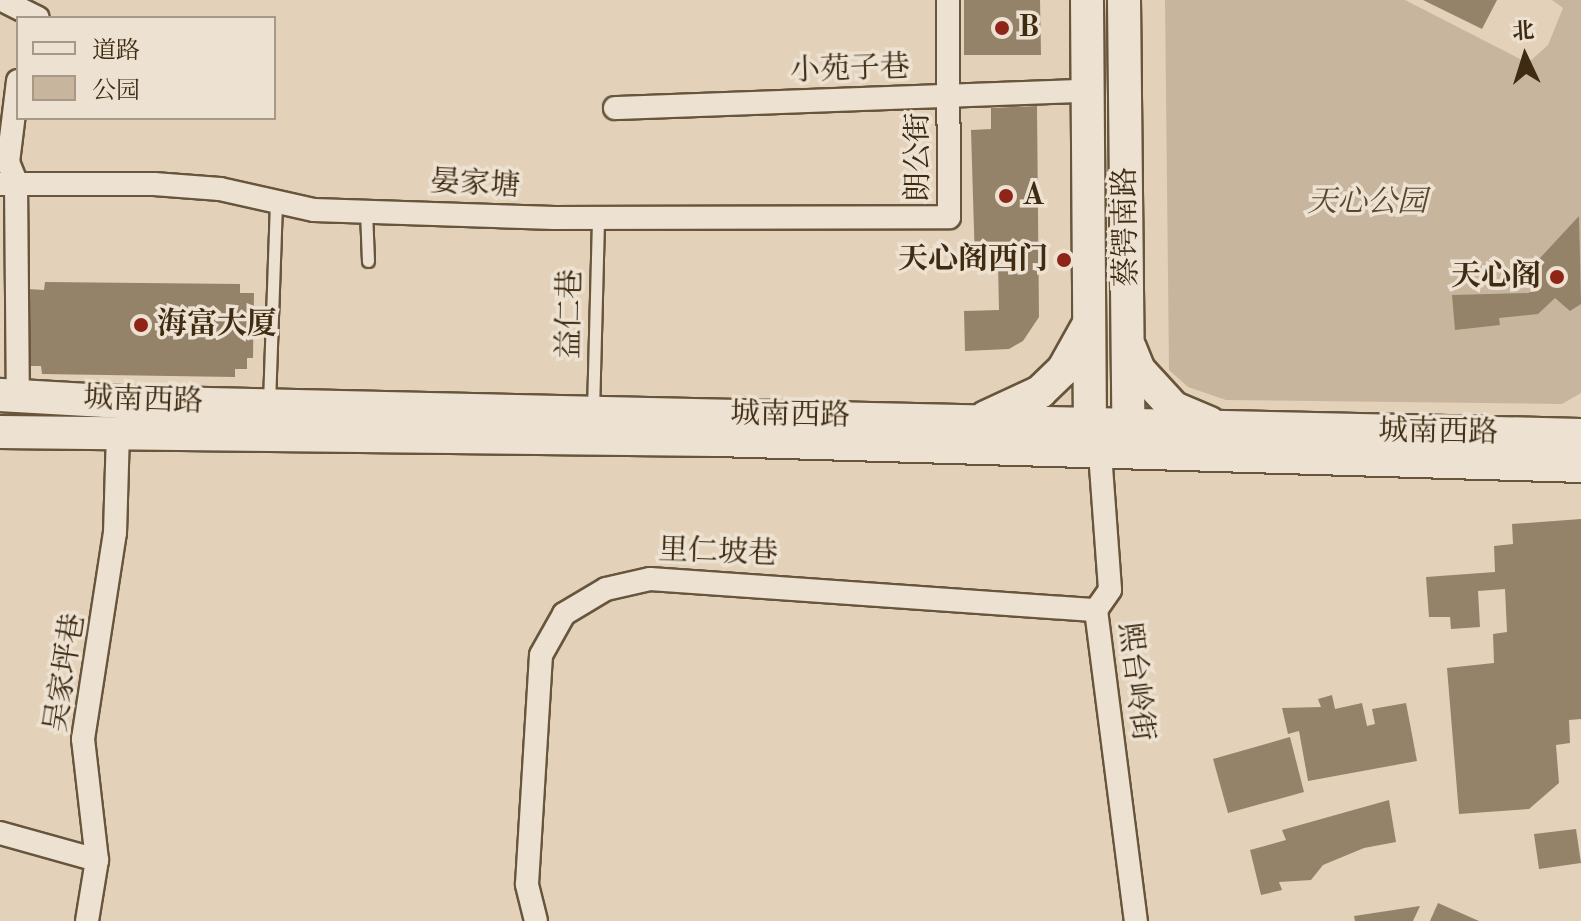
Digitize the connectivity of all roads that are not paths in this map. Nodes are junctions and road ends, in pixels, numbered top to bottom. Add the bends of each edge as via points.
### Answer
1 (2, 0) edge
2 (948, 0) edge
3 (1087, 0) edge
4 (1124, 0) edge
5 (35, 16) edge
6 (1088, 91) junction
7 (16, 95) edge
8 (949, 96) junction
9 (615, 108) dead end
10 (8, 183) edge
11 (276, 203) junction
12 (366, 211) junction
13 (949, 217) joint
14 (598, 219) junction
15 (368, 261) dead end
16 (1091, 316) junction
17 (1128, 343) junction
18 (9, 395) edge
19 (269, 404) junction
20 (593, 411) junction
21 (974, 421) junction
22 (1231, 429) junction
23 (0, 432) edge
24 (118, 433) junction
25 (1581, 435) edge
26 (1107, 442) junction
27 (1581, 466) edge
28 (1096, 610) junction
29 (0, 833) edge
30 (97, 860) junction
31 (87, 921) edge
32 (536, 921) edge
33 (1136, 921) edge

1 - 5 street
2 - 8 street, 朗公街
3 - 6 main road, 蔡锷南路
4 - 17 main road, 蔡锷南路
6 - 8 street, 小苑子巷
6 - 16 main road, 蔡锷南路
7 - 10 street
8 - 9 street, 小苑子巷
8 - 13 street, 朗公街
10 - 11 street, 晏家塘 via 220,189
10 - 18 street
11 - 12 street, 晏家塘
11 - 19 lane
12 - 14 street, 晏家塘
12 - 15 lane
13 - 14 street, 晏家塘
14 - 20 lane, 益仁巷
16 - 21 main road via 1063,370 1040,392
16 - 26 main road, 蔡锷南路
17 - 22 main road via 1139,370 1174,408
17 - 26 main road, 蔡锷南路
18 - 19 main road, 城南西路
19 - 20 main road, 城南西路
20 - 21 main road, 城南西路
21 - 26 main road, 城南西路
22 - 25 main road, 城南西路
22 - 26 main road, 城南西路
23 - 24 main road, 城南西路
24 - 26 main road, 城南西路
24 - 30 street, 吴家坪巷 via 115,533 83,739
26 - 27 main road, 城南西路
26 - 28 street, 熙台岭街 via 1110,590
28 - 32 street, 里仁坡巷 via 665,580 606,589 564,614 541,655 527,884
28 - 33 street, 熙台岭街
29 - 30 street
30 - 31 street, 吴家坪巷

